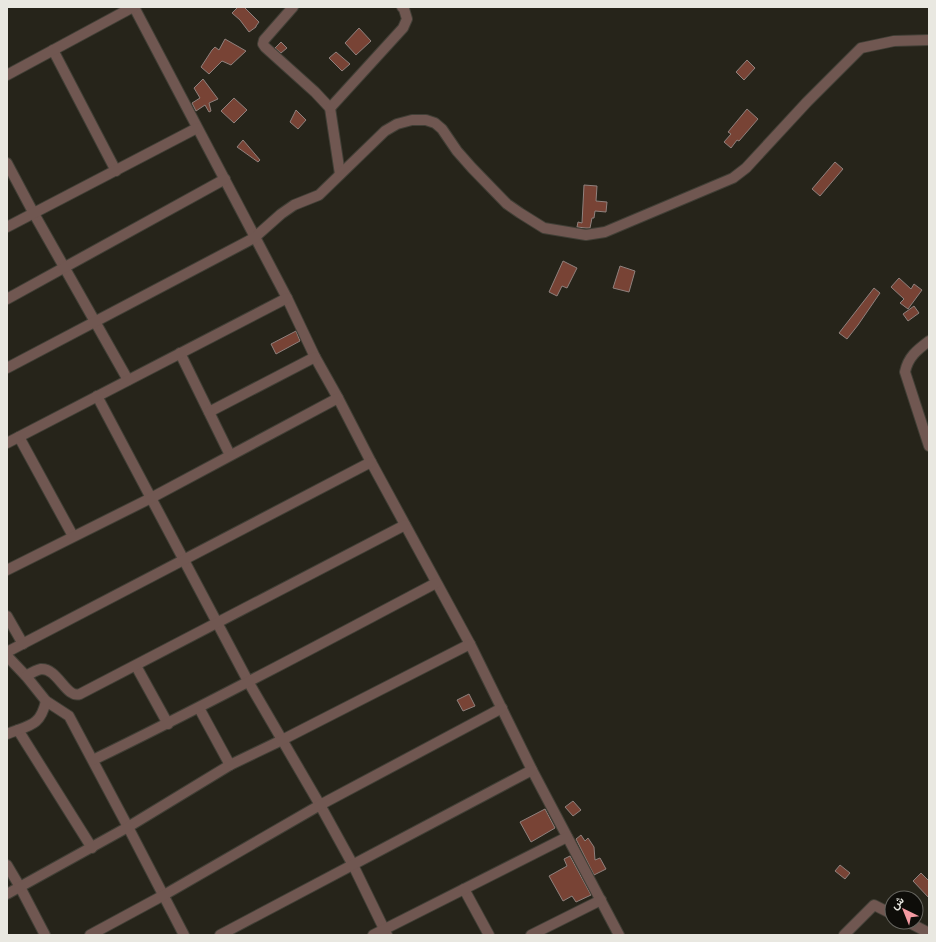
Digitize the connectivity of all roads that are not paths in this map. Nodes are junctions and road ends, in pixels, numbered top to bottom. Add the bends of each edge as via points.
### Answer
1 (133, 7) edge
2 (293, 7) edge
3 (402, 7) edge
4 (929, 40) edge
5 (54, 50) junction
6 (7, 75) edge
7 (330, 108) junction
8 (197, 128) junction
9 (7, 163) edge
10 (116, 172) junction
11 (340, 174) junction
12 (225, 179) junction
13 (34, 214) junction
14 (7, 227) edge
15 (254, 238) junction
16 (64, 268) junction
17 (287, 298) junction
18 (7, 299) edge
19 (95, 322) junction
20 (929, 341) edge
21 (180, 353) junction
22 (315, 357) junction
23 (7, 368) edge
24 (128, 380) junction
25 (97, 396) junction
26 (338, 398) junction
27 (209, 412) junction
28 (19, 437) junction
29 (7, 443) edge
30 (929, 446) edge
31 (230, 455) junction
32 (370, 462) junction
33 (151, 498) junction
34 (405, 525) junction
35 (73, 536) junction
36 (184, 560) junction
37 (7, 570) edge
38 (436, 583) junction
39 (7, 616) edge
40 (217, 623) junction
41 (23, 644) junction
42 (470, 644) junction
43 (7, 652) edge
44 (7, 656) edge
45 (136, 666) junction
46 (26, 676) junction
47 (249, 683) junction
48 (46, 701) junction
49 (199, 708) junction
50 (502, 708) junction
51 (168, 724) junction
52 (18, 730) junction
53 (7, 734) edge
54 (282, 740) junction
55 (93, 760) junction
56 (230, 765) junction
57 (532, 770) junction
58 (320, 805) junction
59 (128, 827) junction
60 (567, 836) junction
61 (92, 848) junction
62 (7, 865) edge
63 (353, 865) junction
64 (20, 887) junction
65 (464, 889) junction
66 (7, 894) edge
67 (164, 895) junction
68 (601, 900) junction
69 (884, 910) edge
70 (386, 932) edge
71 (45, 935) edge
72 (90, 935) edge
73 (184, 935) edge
74 (220, 935) edge
75 (373, 935) edge
76 (489, 935) edge
77 (531, 935) edge
78 (619, 935) edge
79 (844, 935) edge

1 - 5 street
1 - 8 street
2 - 7 street via 263,44
3 - 7 street via 407,19 403,28
4 - 11 street via 894,41 861,48 746,168 733,178 605,232 586,235 544,228 520,213 507,204 472,168 442,129 426,120 404,122 385,131
5 - 6 street
5 - 10 street
7 - 11 street
8 - 10 street
8 - 12 street
9 - 13 street
10 - 13 street
11 - 15 street via 319,195 294,204
12 - 15 street
12 - 16 street
13 - 14 street
13 - 16 street
15 - 17 street
15 - 19 street
16 - 18 street
16 - 19 street
17 - 21 street
17 - 22 street
19 - 23 street
19 - 24 street
20 - 30 street via 911,355 904,372
21 - 24 street
21 - 27 street
22 - 26 street
22 - 27 street
24 - 25 street
25 - 28 street
25 - 33 street
26 - 31 street
26 - 32 street
27 - 31 street
28 - 29 street
28 - 35 street
31 - 33 street
32 - 34 street
32 - 36 street
33 - 35 street
33 - 36 street
34 - 38 street
34 - 40 street
35 - 37 street
36 - 40 street
36 - 41 street
38 - 42 street
38 - 47 street
39 - 41 street
40 - 45 street
40 - 47 street
41 - 43 street
42 - 50 street
42 - 54 street
44 - 46 street
45 - 46 street via 77,695 51,672 43,669
45 - 51 street
46 - 48 street
47 - 49 street
47 - 54 street
48 - 52 street via 33,725
48 - 55 street via 69,716
49 - 51 street
49 - 56 street
50 - 57 street
50 - 58 street
51 - 55 street
52 - 53 street
52 - 61 street
54 - 56 street
54 - 58 street
55 - 59 street
56 - 59 street
57 - 60 street
57 - 63 street
58 - 63 street
58 - 67 street
59 - 61 street
59 - 67 street
60 - 65 street
60 - 68 street
61 - 64 street
62 - 64 street
63 - 70 street
63 - 74 street
64 - 66 street
64 - 71 street
65 - 70 street
65 - 76 street
67 - 72 street
67 - 73 street
68 - 77 street
68 - 78 street
69 - 79 street via 874,905
70 - 75 street

